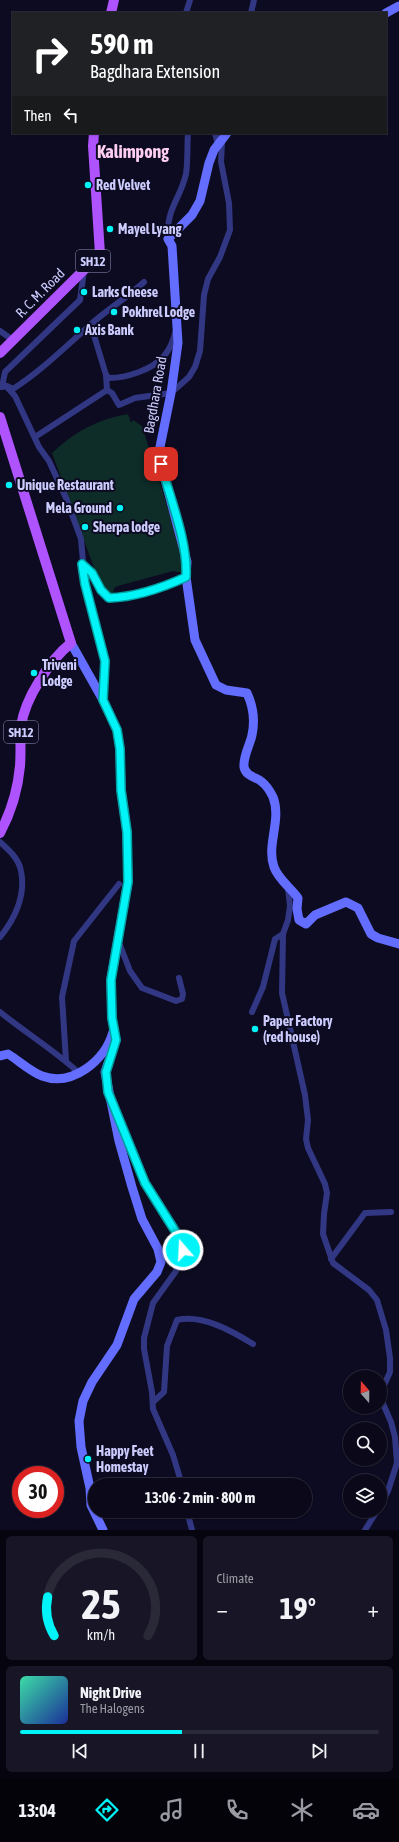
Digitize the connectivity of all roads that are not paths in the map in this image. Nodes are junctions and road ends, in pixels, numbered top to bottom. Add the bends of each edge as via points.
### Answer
1 (114, 0) edge
2 (190, 0) edge
3 (254, 0) edge
4 (399, 6) edge
5 (111, 12) edge
6 (186, 12) edge
7 (251, 12) edge
8 (387, 12) edge
9 (94, 134) edge
10 (188, 134) edge
11 (221, 137) edge
12 (168, 239) junction
13 (84, 270) junction
14 (144, 282) dead end
15 (89, 325) junction
16 (178, 326) junction
17 (0, 331) edge
18 (13, 340) junction
19 (0, 353) edge
20 (106, 375) junction
21 (3, 387) edge
22 (107, 390) junction
23 (171, 393) junction
24 (0, 417) edge
25 (35, 437) junction
26 (82, 564) junction
27 (186, 577) junction
28 (71, 643) junction
29 (103, 700) junction
30 (0, 833) edge
31 (0, 842) edge
32 (119, 884) dead end
33 (288, 886) junction
34 (283, 934) junction
35 (0, 937) edge
36 (118, 939) junction
37 (399, 944) edge
38 (179, 978) dead end
39 (0, 1012) edge
40 (252, 1012) dead end
41 (115, 1027) junction
42 (0, 1056) edge
43 (66, 1061) junction
44 (78, 1072) junction
45 (108, 1092) junction
46 (391, 1212) dead end
47 (331, 1260) junction
48 (253, 1344) dead end
49 (153, 1402) junction
50 (180, 1478) edge
51 (387, 1493) edge
52 (189, 1518) edge
53 (373, 1518) edge
54 (103, 1530) edge
55 (192, 1530) edge
56 (365, 1530) edge

1 - 5 main road
2 - 6 street
3 - 7 street
4 - 8 street
9 - 13 main road, R. C. M. Road / SH12 via 100,254
10 - 12 street via 186,173 171,209 167,226
11 - 12 street via 209,163 200,201 192,215
11 - 23 street via 221,162 229,203 230,230 208,279 204,295 197,362 189,378
12 - 16 street, Bagdhara Road via 172,246
13 - 18 main road, R. C. M. Road / SH12
13 - 21 street via 80,300 5,372
14 - 15 street
15 - 20 street
15 - 21 street via 58,354 13,389
16 - 20 street via 170,348 158,362 122,378 109,378
16 - 23 street, Bagdhara Road
17 - 18 street
18 - 19 main road, R. C. M. Road / SH12
20 - 22 street
21 - 25 street via 15,396
22 - 23 street via 119,405 135,398
22 - 25 street
23 - 27 street, Bagdhara Road via 160,447 161,464 182,538 187,562
24 - 28 main road
25 - 26 street via 66,498 81,539
26 - 27 street via 92,573 101,590 109,598 141,593
26 - 29 street via 105,661
27 - 33 street, Bagdhara Road via 195,640 216,685 226,690 248,693 253,707 253,734 244,768 247,774 262,782 273,798 276,814 271,851 274,867
28 - 29 street
28 - 30 main road, SH12 via 52,661 25,712 21,725 20,766 16,792 7,821
29 - 36 street via 117,730 127,832 128,882
31 - 35 street via 12,853 22,870 22,890 14,916
32 - 43 street via 74,941 62,997
33 - 34 street via 290,906
33 - 37 street via 298,898 299,920 306,924 315,915 346,902 358,908 371,934
34 - 40 street via 275,939 263,987
34 - 47 street via 284,1002 305,1094 308,1148 325,1184 323,1234
36 - 38 street via 130,971 142,988 176,1001 182,999 183,994
36 - 41 street via 111,980 112,1018
39 - 43 street via 41,1045
41 - 44 street via 104,1052 93,1065
41 - 45 street via 116,1040 106,1072
42 - 44 street via 8,1054 42,1076 65,1079
43 - 44 street
45 - 49 street via 145,1183 182,1242 181,1260 153,1303 144,1338
45 - 54 street via 140,1212 161,1262 157,1272 134,1299 117,1345 92,1382 83,1401 79,1421 81,1447 91,1505
46 - 47 street via 365,1214
47 - 51 street via 340,1270 369,1290 377,1300 386,1330 390,1372 381,1392 381,1399 395,1437 397,1463
48 - 49 street via 230,1329 188,1318 177,1320 167,1346 164,1392
49 - 50 street via 157,1421 173,1455
52 - 55 street
53 - 56 street

